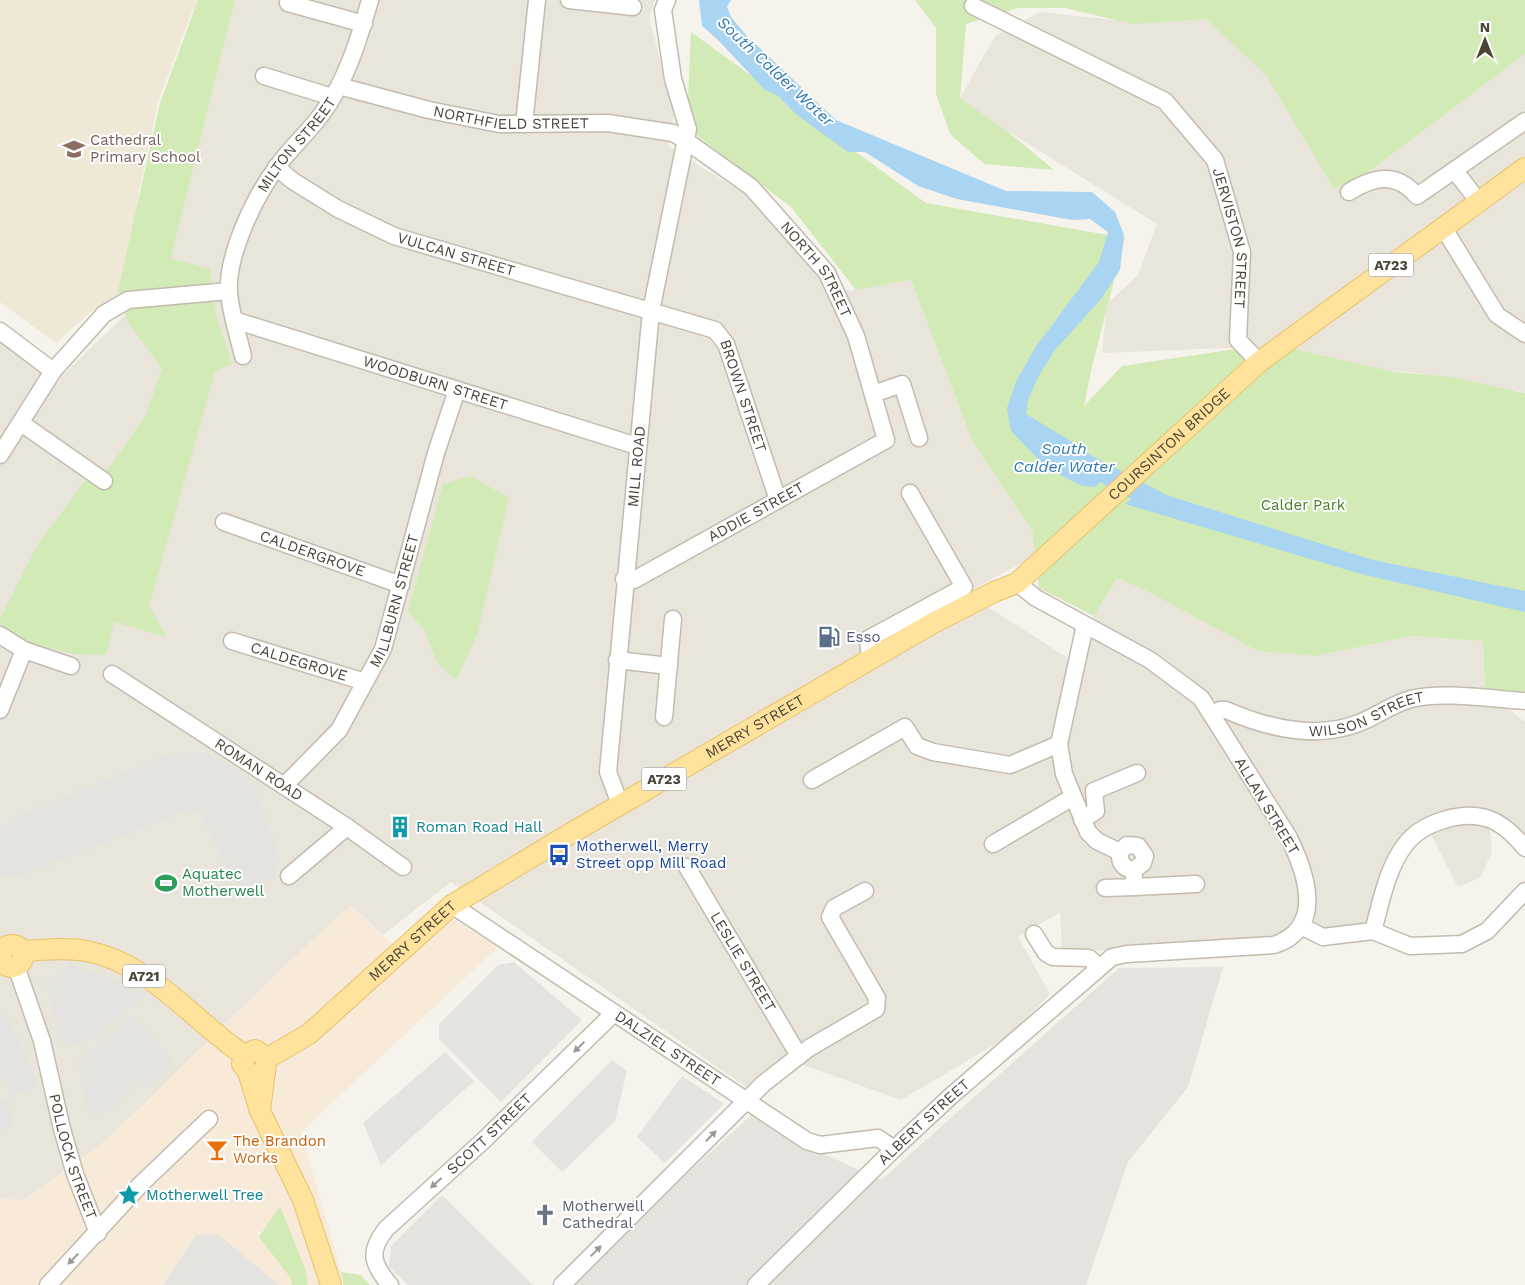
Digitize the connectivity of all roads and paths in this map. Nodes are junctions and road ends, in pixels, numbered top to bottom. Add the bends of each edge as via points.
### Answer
1 (370, 0) edge
2 (537, 0) edge
3 (569, 0) edge
4 (667, 0) edge
5 (288, 3) dead end
6 (973, 6) dead end
7 (633, 8) dead end
8 (364, 24) junction
9 (264, 76) dead end
10 (336, 92) junction
11 (1525, 121) edge
12 (524, 124) junction
13 (686, 135) junction
14 (276, 167) junction
15 (1525, 168) edge
16 (1455, 170) junction
17 (1349, 192) dead end
18 (1479, 202) junction
19 (1443, 227) junction
20 (229, 291) junction
21 (651, 311) junction
22 (234, 320) junction
23 (0, 331) edge
24 (1525, 334) edge
25 (243, 356) dead end
26 (1258, 362) junction
27 (53, 371) junction
28 (457, 390) junction
29 (873, 394) junction
30 (21, 423) junction
31 (919, 438) dead end
32 (886, 440) joint
33 (637, 446) junction
34 (0, 455) edge
35 (104, 481) dead end
36 (910, 493) dead end
37 (778, 500) junction
38 (224, 522) dead end
39 (1079, 526) joint
40 (624, 579) junction
41 (1017, 583) junction
42 (401, 585) junction
43 (673, 619) dead end
44 (1085, 625) junction
45 (0, 635) edge
46 (232, 641) dead end
47 (24, 650) junction
48 (617, 660) junction
49 (870, 660) junction
50 (71, 666) dead end
51 (669, 666) junction
52 (112, 674) dead end
53 (365, 682) junction
54 (1525, 701) edge
55 (0, 710) edge
56 (1212, 715) junction
57 (664, 717) dead end
58 (1058, 744) junction
59 (1137, 773) dead end
60 (812, 780) dead end
61 (284, 786) junction
62 (1073, 797) junction
63 (620, 804) junction
64 (1082, 820) junction
65 (347, 827) junction
66 (993, 844) dead end
67 (1525, 848) edge
68 (404, 867) dead end
69 (687, 867) dead end
70 (289, 876) dead end
71 (1196, 884) dead end
72 (1134, 887) junction
73 (1105, 888) dead end
74 (865, 891) dead end
75 (1525, 891) edge
76 (452, 905) junction
77 (1301, 926) junction
78 (1372, 931) junction
79 (1034, 934) dead end
80 (10, 958) edge
81 (1099, 967) junction
82 (614, 1013) junction
83 (799, 1056) junction
84 (255, 1064) junction
85 (745, 1101) junction
86 (209, 1119) dead end
87 (894, 1149) junction
88 (98, 1233) junction
89 (48, 1285) edge
90 (331, 1285) edge
91 (390, 1285) edge
92 (562, 1285) edge
93 (756, 1285) edge

1 - 8 street, MILTON STREET
2 - 12 street
3 - 7 street
4 - 13 street via 664,10 672,79
5 - 8 street
6 - 26 street, JERVISTON STREET via 1166,101 1215,160 1242,252 1238,340
8 - 10 street, MILTON STREET
9 - 10 street, NORTHFIELD STREET
10 - 12 street, NORTHFIELD STREET via 499,124
10 - 14 street, MILTON STREET via 322,115
11 - 16 street
12 - 13 street, NORTHFIELD STREET via 608,123
13 - 21 street, MILL ROAD
13 - 29 street, NORTH STREET via 751,187 828,273 856,336
14 - 20 street, MILTON STREET via 249,211 234,259
14 - 21 street, VULCAN STREET via 338,210 394,236
15 - 18 main road, A723
16 - 17 street via 1417,196 1410,188 1386,179 1368,180
16 - 18 street
18 - 19 main road, A723
19 - 24 street via 1497,315
19 - 26 main road, A723
20 - 22 street, MILTON STREET
20 - 27 street via 128,300 104,314
21 - 33 street, MILL ROAD
21 - 37 street, BROWN STREET via 710,328 723,338
22 - 25 street, MILTON STREET
22 - 28 street, WOODBURN STREET
23 - 27 street
26 - 39 main road, COURSINTON BRIDGE / A723
27 - 30 street
28 - 33 street, WOODBURN STREET
28 - 42 street, MILLBURN STREET via 436,453
29 - 31 street via 902,384
29 - 32 street, NORTH STREET
30 - 34 street
30 - 35 street
32 - 37 street, ADDIE STREET
33 - 40 street, MILL ROAD
36 - 49 street via 964,587 868,639
37 - 40 street, ADDIE STREET via 634,580
38 - 42 street, CALDERGROVE
39 - 41 main road, MERRY STREET / A723
40 - 48 street, MILL ROAD
41 - 44 street, ALLAN STREET via 1036,598
41 - 49 main road, MERRY STREET / A723 via 933,623
42 - 53 street, MILLBURN STREET via 383,649
43 - 51 street
44 - 56 street, ALLAN STREET via 1150,660 1201,698
44 - 58 street
45 - 47 street
46 - 53 street, CALDEGROVE
47 - 50 street
47 - 55 street
48 - 51 street
48 - 63 street, MILL ROAD via 608,772
49 - 63 main road, MERRY STREET / A723
51 - 57 street
52 - 61 street, ROMAN ROAD
53 - 61 street, MILLBURN STREET via 339,730
54 - 56 street, WILSON STREET via 1431,696 1394,705 1360,722 1317,731 1261,723 1226,710
56 - 77 street, ALLAN STREET via 1298,855 1308,899
58 - 60 street via 1010,765 933,752 917,746 905,727
58 - 62 street
59 - 64 street via 1094,791 1096,811
61 - 65 street, ROMAN ROAD
62 - 64 street
62 - 66 street
63 - 76 main road, MERRY STREET / A723
64 - 72 street via 1097,841 1120,852 1123,866 1134,870
65 - 68 street, ROMAN ROAD
65 - 70 street
67 - 78 street via 1490,820 1458,818 1431,825 1406,843 1397,857
69 - 83 street, LESLIE STREET
71 - 72 street
72 - 73 street
74 - 83 street via 834,908 830,917 878,1005
75 - 78 street via 1487,931 1462,944 1410,946
76 - 82 street, DALZIEL STREET
76 - 84 main road, MERRY STREET / A723 via 309,1034
77 - 78 street via 1323,937
77 - 81 street via 1289,938 1274,945 1127,954 1112,957
79 - 81 street via 1046,953 1053,957 1089,958
80 - 84 main road, A721 via 52,950 87,951 121,963 170,992 210,1031
80 - 88 street, POLLOCK STREET via 42,1041 75,1174
81 - 87 street, ALBERT STREET
82 - 85 street, DALZIEL STREET
82 -> 91 street, SCOTT STREET via 484,1140 386,1229 375,1243 374,1258 377,1270
83 - 85 street
84 - 90 main road via 260,1111 303,1200
85 - 87 street, DALZIEL STREET via 807,1141 820,1145 878,1138
92 -> 85 street
86 - 88 street via 141,1184
87 - 93 street, ALBERT STREET
88 -> 89 street

